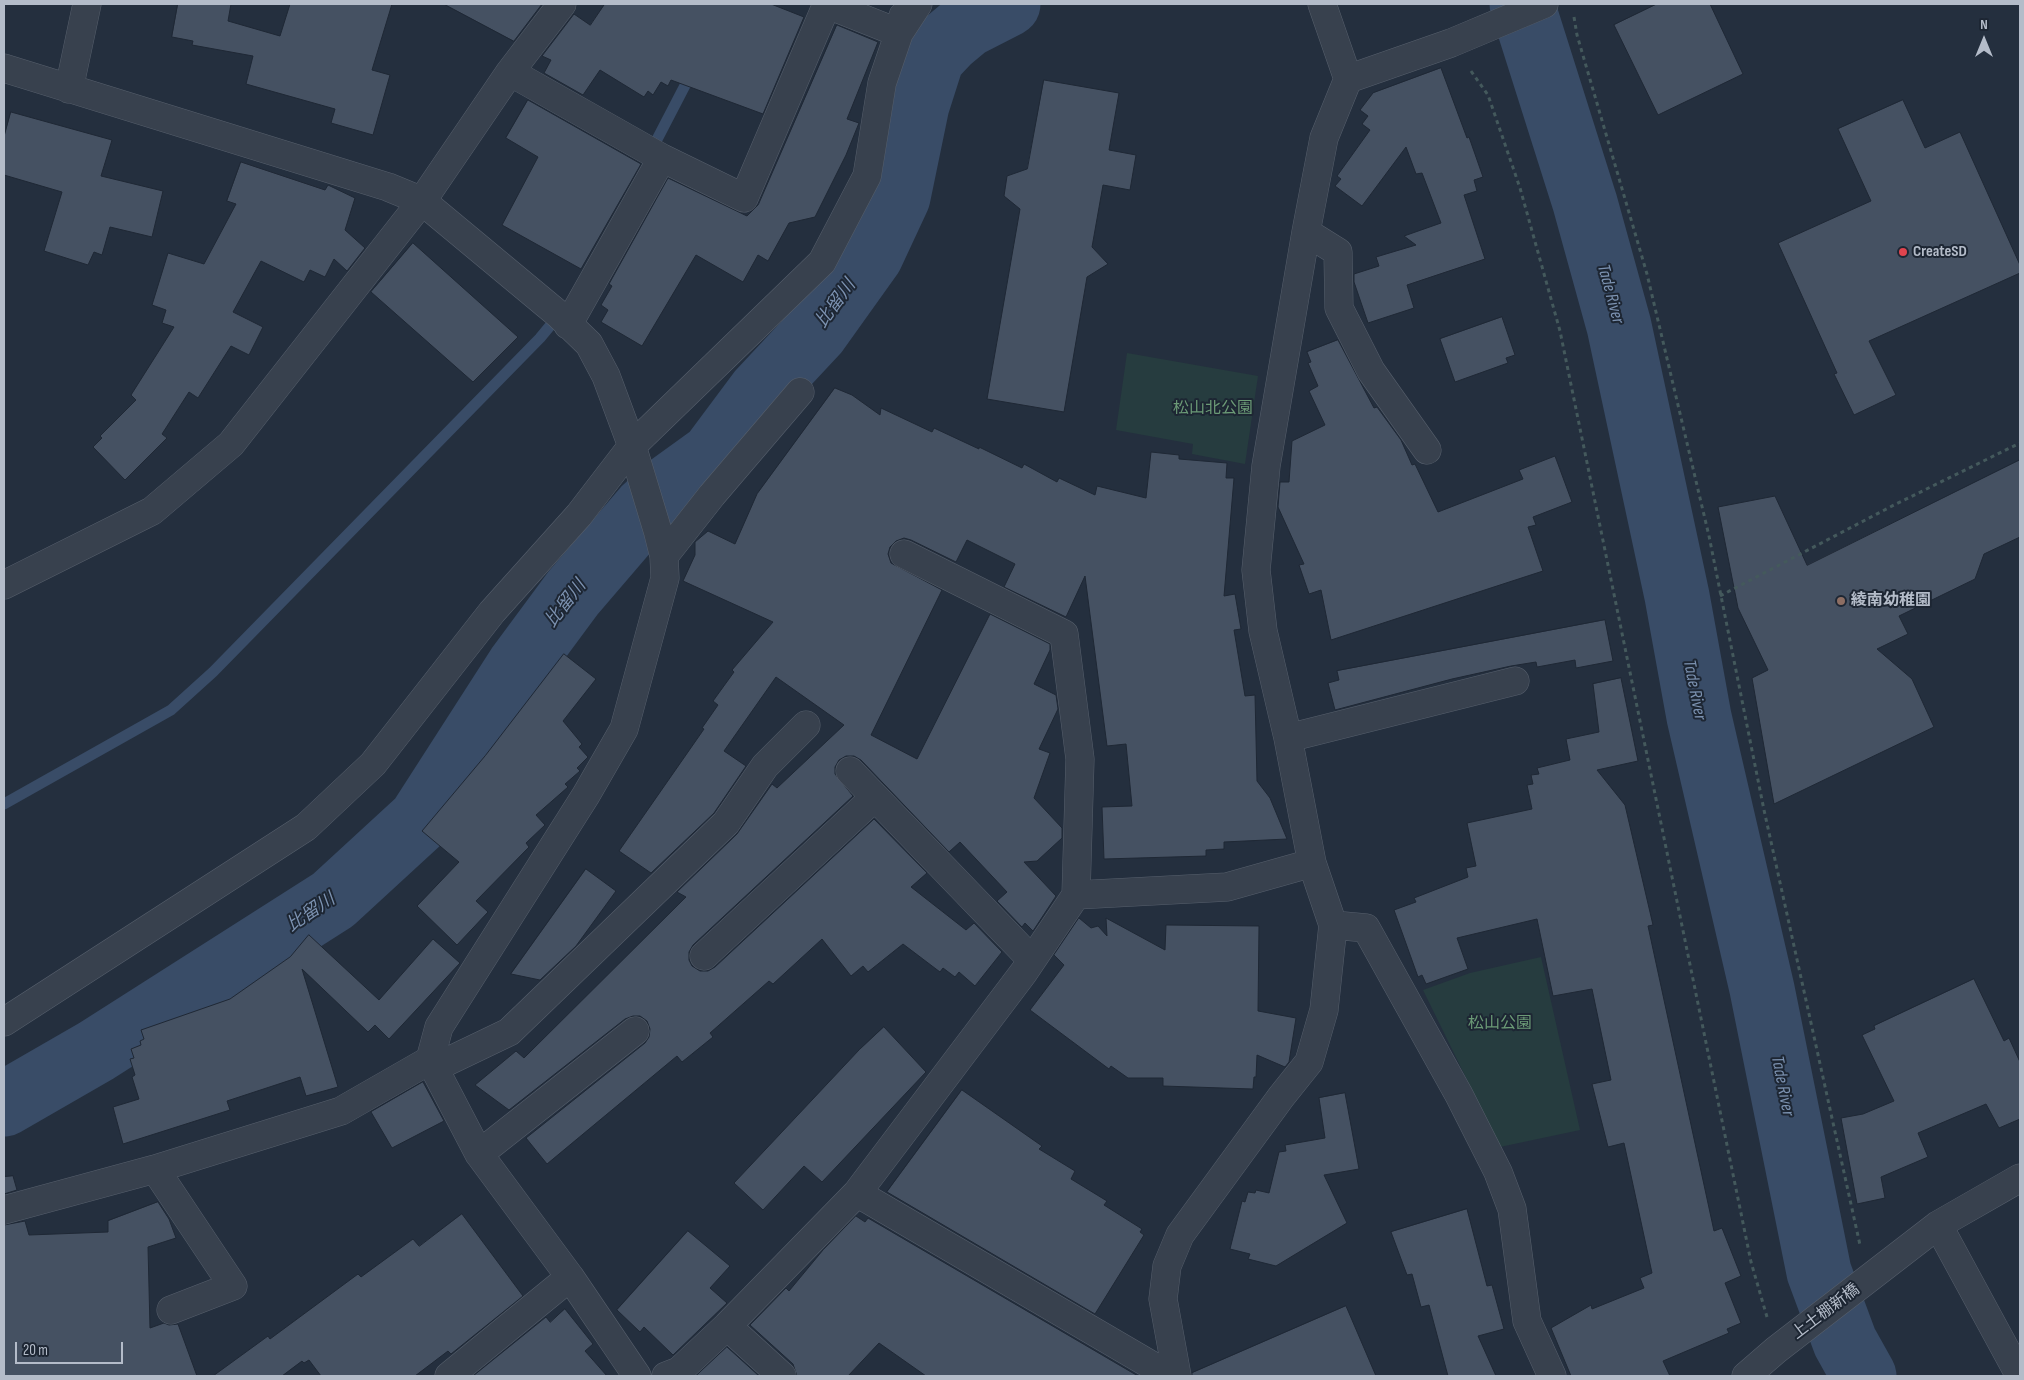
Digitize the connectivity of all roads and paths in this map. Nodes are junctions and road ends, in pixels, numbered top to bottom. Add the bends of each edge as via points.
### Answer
1 (87, 4) edge
2 (562, 4) edge
3 (826, 4) edge
4 (907, 4) edge
5 (918, 4) edge
6 (1322, 4) edge
7 (1544, 4) edge
8 (1573, 12) dead end
9 (898, 33) junction
10 (1447, 44) junction
11 (4, 68) edge
12 (510, 72) junction
13 (1348, 79) junction
14 (69, 89) junction
15 (662, 158) junction
16 (422, 201) junction
17 (1306, 232) junction
18 (568, 325) junction
19 (800, 392) dead end
20 (2020, 443) edge
21 (1427, 450) dead end
22 (634, 452) junction
23 (661, 544) junction
24 (904, 554) dead end
25 (4, 585) edge
26 (1720, 596) junction
27 (1515, 681) dead end
28 (806, 724) dead end
29 (1288, 738) junction
30 (850, 771) dead end
31 (875, 797) junction
32 (1312, 863) junction
33 (1076, 895) junction
34 (1333, 925) junction
35 (704, 956) dead end
36 (1032, 960) junction
37 (4, 1022) edge
38 (635, 1031) dead end
39 (432, 1064) junction
40 (480, 1154) junction
41 (154, 1169) junction
42 (2020, 1178) edge
43 (857, 1193) junction
44 (4, 1210) edge
45 (1938, 1225) junction
46 (1890, 1262) junction
47 (570, 1277) junction
48 (171, 1310) dead end
49 (727, 1326) junction
50 (1778, 1335) junction
51 (449, 1376) edge
52 (637, 1376) edge
53 (666, 1376) edge
54 (782, 1376) edge
55 (1170, 1376) edge
56 (1177, 1376) edge
57 (1552, 1376) edge
58 (1746, 1376) edge
59 (2020, 1376) edge

1 - 14 street
2 - 12 street
3 - 9 street
3 - 15 street via 744,198
4 - 9 street
5 - 9 street
6 - 13 street
7 - 10 street
8 - 26 path via 1647,274 1709,536
9 - 22 street via 882,83 867,176 822,262
10 - 13 street
10 - 50 path via 1476,76 1488,95 1520,188 1560,331 1751,1262
11 - 14 street
12 - 15 street
12 - 16 street
13 - 17 street via 1324,138
14 - 16 street via 388,187
15 - 18 street
16 - 18 street
16 - 25 street via 231,444 152,511
17 - 21 street via 1338,252 1339,308 1371,371
17 - 29 street via 1266,466 1256,570 1263,631
18 - 22 street via 589,344 606,376
19 - 23 street via 712,495
20 - 26 path
22 - 23 street
22 - 37 street via 492,612 373,764 306,827
23 - 39 street via 665,578 624,729 439,1028
24 - 33 street via 1064,634 1080,759
26 - 46 path via 1862,1253 1866,1263
27 - 29 street
28 - 39 street via 765,766 726,823 509,1032
29 - 32 street
30 - 31 street
31 - 35 street
31 - 36 street
32 - 33 street via 1227,887
32 - 34 street
33 - 36 street
34 - 56 street via 1324,1010 1309,1062 1180,1235 1167,1266 1163,1299
34 - 57 street via 1366,928 1459,1094 1498,1172 1512,1210 1527,1321
36 - 43 street
38 - 40 street
39 - 40 street
39 - 41 street via 341,1111
40 - 47 street
41 - 44 street
41 - 48 street via 234,1286
42 - 45 street, 上土棚新橋
43 - 49 street
43 - 55 street
45 - 46 street, 上土棚新橋
45 - 59 street
46 - 50 street, 上土棚新橋 via 1866,1281
47 - 51 street
47 - 52 street
49 - 53 street via 679,1371
49 - 54 street
50 - 58 street, 上土棚新橋

